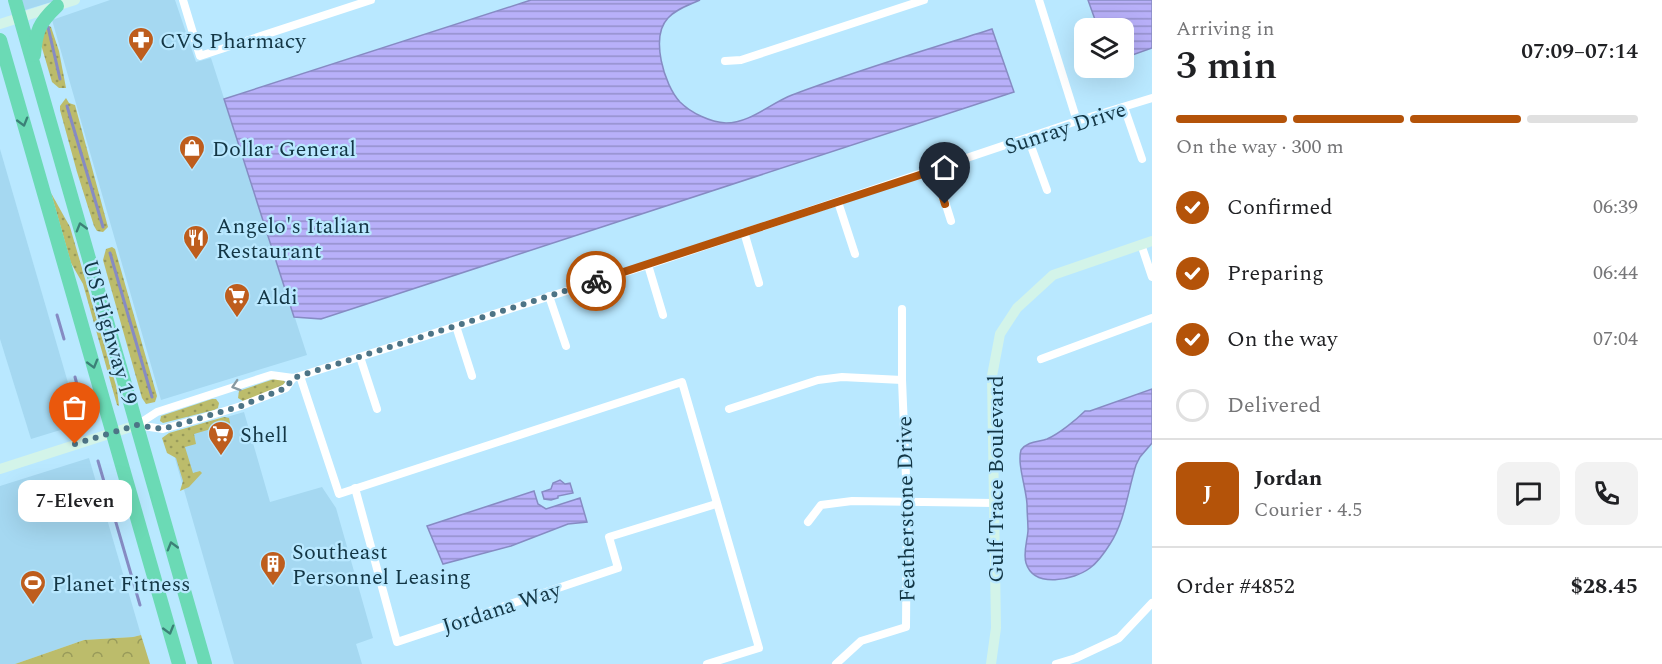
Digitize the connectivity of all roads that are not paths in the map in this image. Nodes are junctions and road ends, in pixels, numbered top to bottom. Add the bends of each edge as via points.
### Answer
1 (15, 0) edge
2 (75, 0) edge
3 (183, 0) edge
4 (371, 0) edge
5 (924, 0) edge
6 (1039, 0) edge
7 (57, 6) junction
8 (20, 18) junction
9 (0, 24) edge
10 (0, 40) edge
11 (725, 62) dead end
12 (4, 63) edge
13 (33, 63) junction
14 (1152, 98) edge
15 (1124, 107) junction
16 (1077, 121) junction
17 (1029, 138) junction
18 (1142, 159) dead end
19 (935, 170) junction
20 (1047, 190) dead end
21 (838, 202) junction
22 (951, 221) dead end
23 (744, 232) junction
24 (1147, 242) edge
25 (855, 254) dead end
26 (648, 264) junction
27 (1152, 277) edge
28 (759, 284) dead end
29 (549, 296) junction
30 (902, 309) dead end
31 (663, 315) dead end
32 (1152, 318) edge
33 (456, 326) junction
34 (566, 346) dead end
35 (360, 357) junction
36 (1041, 359) dead end
37 (472, 376) dead end
38 (296, 377) junction
39 (902, 380) junction
40 (377, 409) dead end
41 (729, 409) dead end
42 (137, 425) junction
43 (112, 432) junction
44 (0, 469) edge
45 (355, 488) junction
46 (908, 502) junction
47 (994, 503) junction
48 (716, 504) junction
49 (808, 522) dead end
50 (1152, 603) edge
51 (179, 664) edge
52 (205, 664) edge
53 (707, 664) edge
54 (836, 664) edge
55 (991, 664) edge
56 (1056, 664) edge

1 - 8 highway, US Highway 19
2 - 7 street
3 - 4 street via 200,56
5 - 11 street
6 - 16 street
7 - 8 street
7 - 13 highway via 39,26
8 - 9 street
8 - 13 highway, US Highway 19
10 - 12 highway, US Highway 19
12 -> 43 highway, US Highway 19
42 -> 13 highway, US Highway 19
14 - 15 street, Sunray Drive
15 - 16 street, Sunray Drive
15 - 18 street
16 - 17 street, Sunray Drive
17 - 19 street, Sunray Drive
17 - 20 street
19 - 21 street, Sunray Drive
19 - 22 street
21 - 23 street, Sunray Drive
21 - 25 street
23 - 26 street, Sunray Drive
23 - 28 street
24 - 27 street
24 - 47 street, Gulf Trace Boulevard via 1053,275 1017,308 1000,334 993,376
26 - 29 street, Sunray Drive
26 - 31 street
29 - 33 street, Sunray Drive
29 - 34 street
30 - 39 street, Featherstone Drive
32 - 36 street
33 - 35 street, Sunray Drive
33 - 37 street
35 - 38 street, Sunray Drive
35 - 40 street
38 -> 42 street, Sunray Drive via 271,375 157,412
38 - 42 street, Sunray Drive via 286,388 202,418 163,429
38 - 45 street via 339,494
39 - 41 street via 818,380
39 - 46 street, Featherstone Drive
42 - 43 street, Sunray Drive
52 -> 42 highway, US Highway 19
43 - 44 street, Sunray Drive
43 -> 51 highway, US Highway 19
45 - 48 street via 682,382
45 - 48 street, Jordana Way via 397,642 618,568 609,537
46 - 47 street
46 - 49 street via 821,505
46 - 54 street, Featherstone Drive via 906,627 861,641
47 - 55 street, Gulf Trace Boulevard via 996,628
48 - 53 street via 759,648
50 - 56 street via 1119,638

